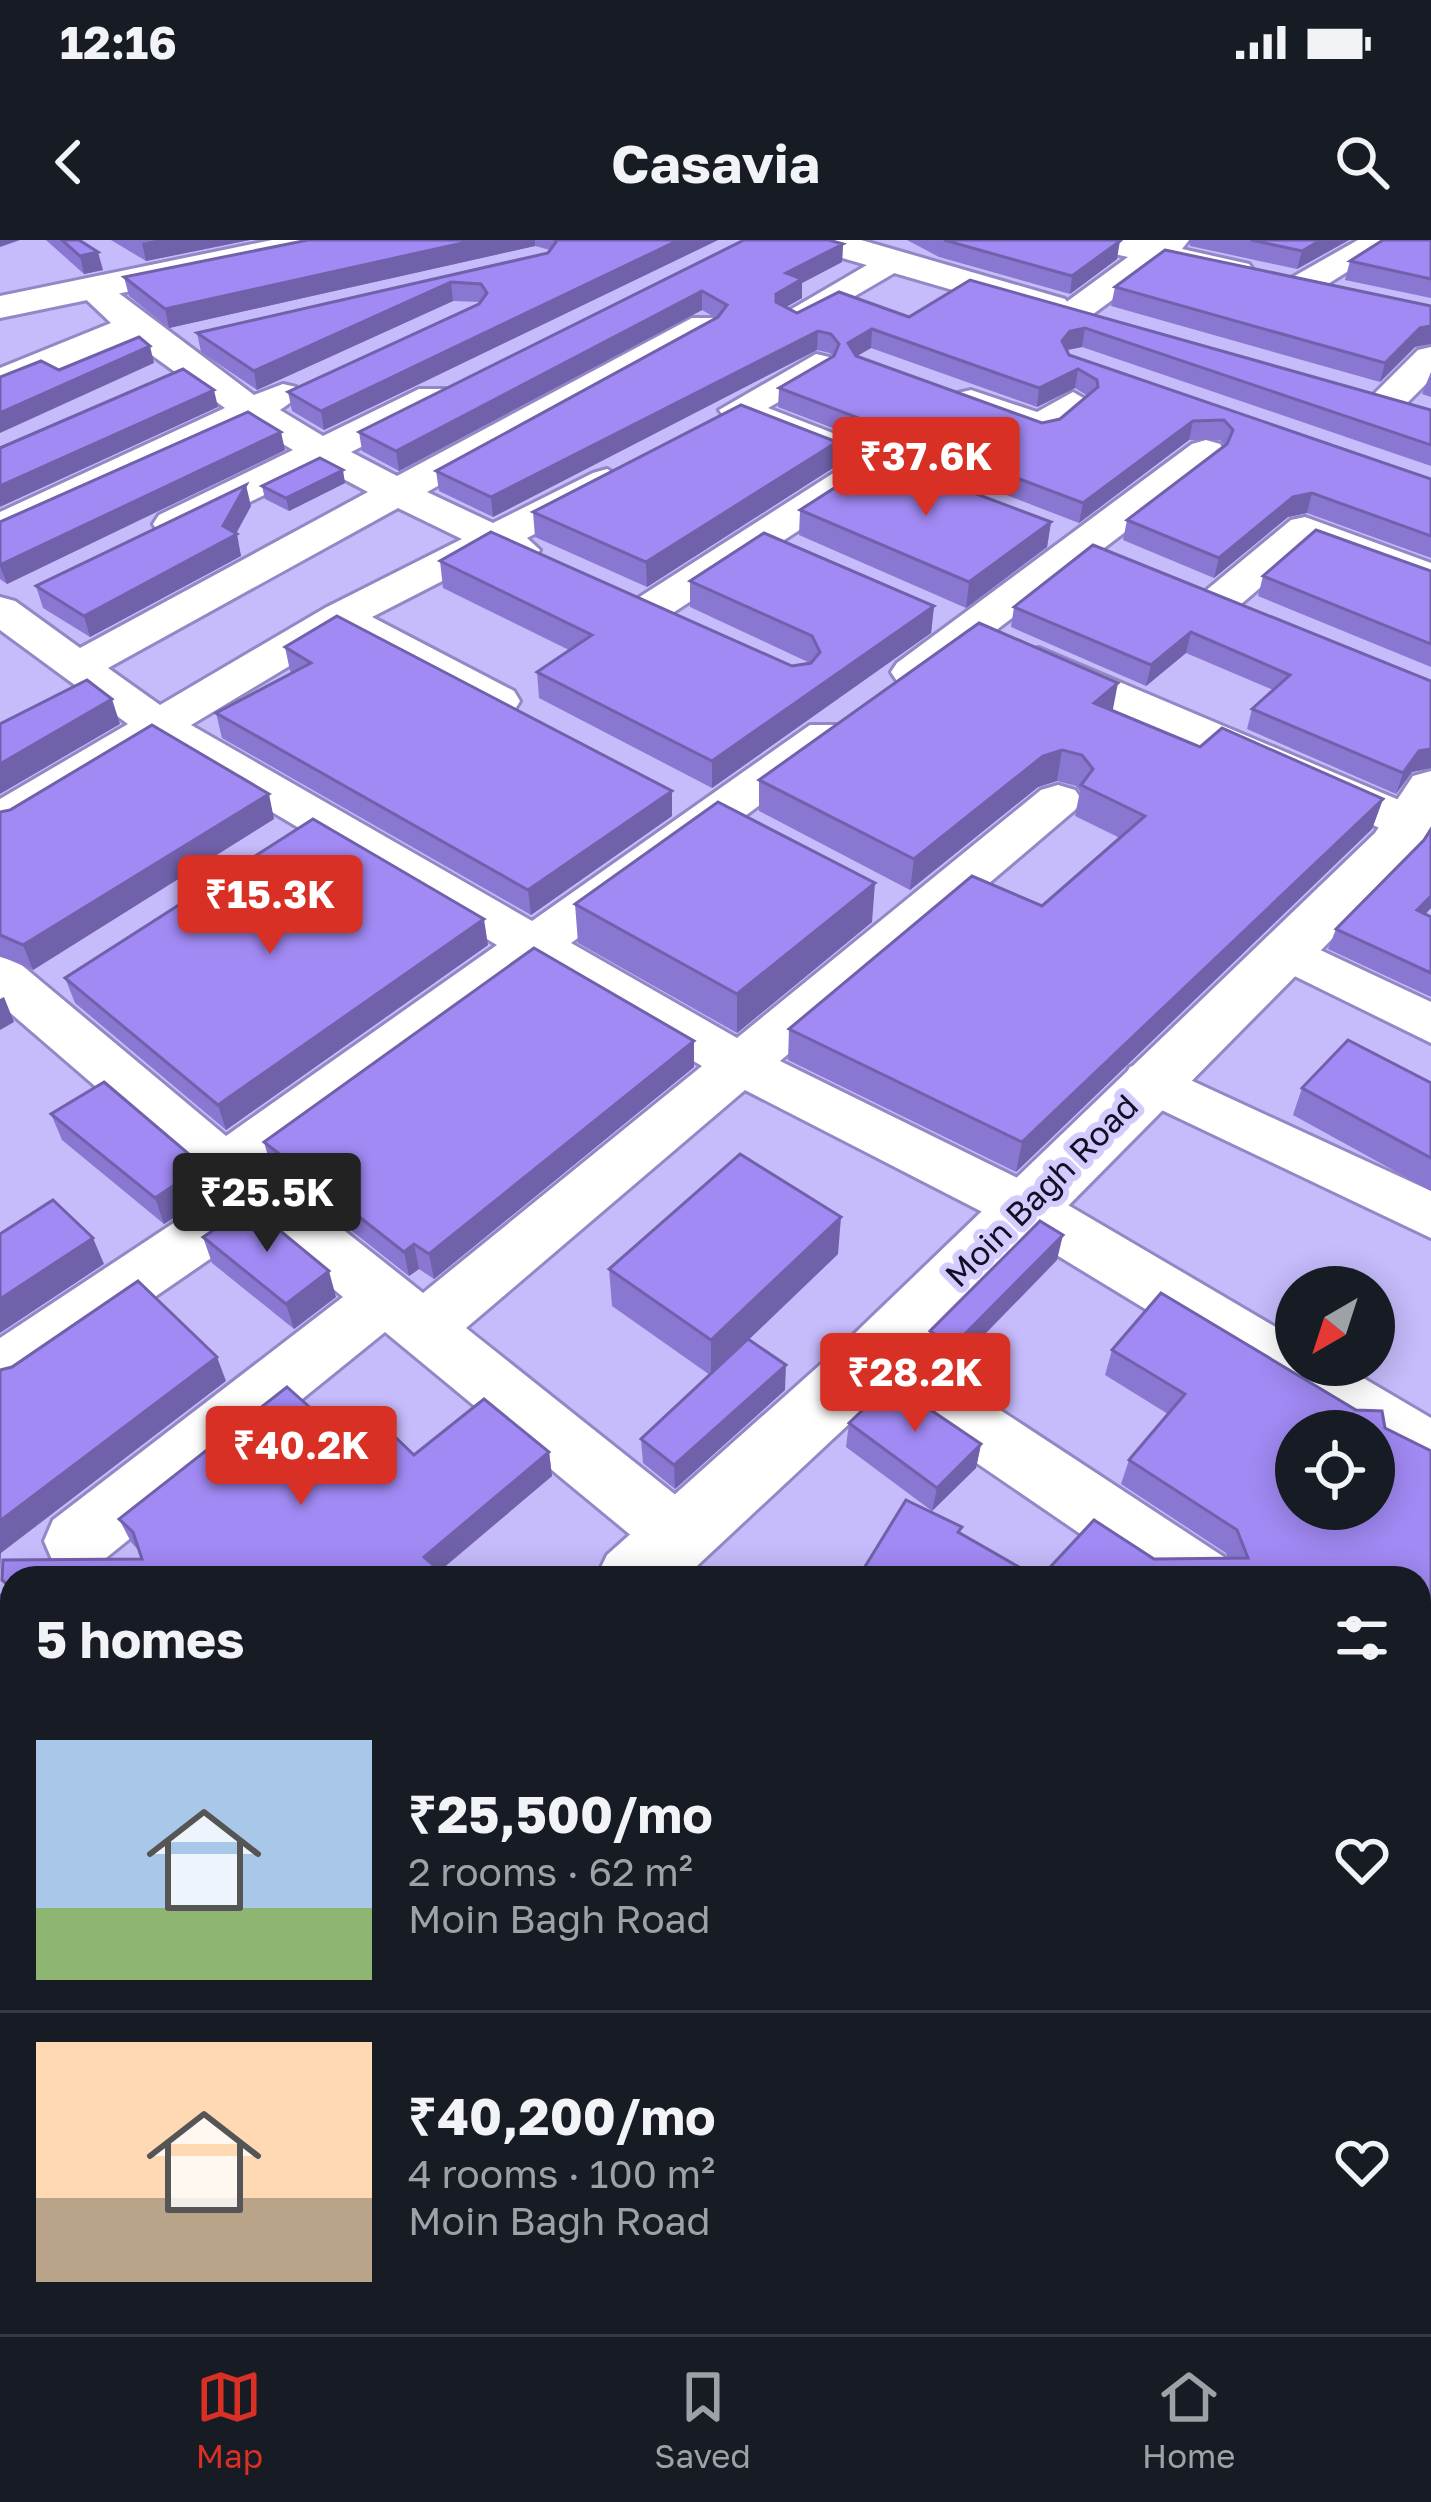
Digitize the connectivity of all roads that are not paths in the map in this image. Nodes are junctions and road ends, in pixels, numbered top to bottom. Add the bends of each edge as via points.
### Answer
1 (325, 240) edge
2 (821, 240) edge
3 (1095, 240) edge
4 (1382, 240) edge
5 (1162, 247) edge
6 (95, 249) edge
7 (907, 250) edge
8 (204, 266) junction
9 (145, 276) junction
10 (1303, 285) junction
11 (92, 289) junction
12 (232, 293) edge
13 (1346, 294) edge
14 (0, 307) edge
15 (1073, 313) junction
16 (795, 317) edge
17 (704, 326) edge
18 (1118, 326) edge
19 (170, 344) junction
20 (1431, 358) edge
21 (816, 365) edge
22 (468, 379) edge
23 (316, 380) edge
24 (0, 381) edge
25 (145, 386) edge
26 (933, 387) edge
27 (1343, 390) edge
28 (1388, 401) junction
29 (1073, 403) edge
30 (252, 408) junction
31 (738, 410) junction
32 (1431, 414) edge
33 (1041, 427) junction
34 (699, 431) edge
35 (324, 450) junction
36 (1206, 452) dead end
37 (876, 463) junction
38 (639, 464) edge
39 (400, 492) junction
40 (951, 492) junction
41 (990, 507) edge
42 (0, 527) edge
43 (142, 538) edge
44 (763, 538) junction
45 (496, 540) junction
46 (805, 557) edge
47 (555, 565) edge
48 (1431, 577) edge
49 (614, 590) edge
50 (653, 608) junction
51 (10, 610) edge
52 (929, 612) edge
53 (340, 617) junction
54 (1261, 620) edge
55 (693, 627) edge
56 (970, 631) junction
57 (79, 666) junction
58 (527, 716) edge
59 (160, 726) junction
60 (673, 794) edge
61 (1058, 800) dead end
62 (0, 820) edge
63 (735, 826) junction
64 (1416, 829) edge
65 (533, 944) junction
66 (1284, 950) junction
67 (33, 984) edge
68 (1431, 1024) edge
69 (742, 1065) junction
70 (1149, 1081) junction
71 (242, 1181) junction
72 (1024, 1207) junction
73 (1431, 1216) edge
74 (407, 1311) junction
75 (873, 1359) junction
76 (4, 1362) edge
77 (1431, 1450) edge
78 (679, 1536) junction
79 (74, 1566) edge
80 (646, 1566) edge
81 (1182, 1566) edge

1 - 8 street
2 - 7 street
3 - 5 street
4 - 10 street
5 - 10 street
5 - 15 street
6 - 9 street
7 - 15 street
7 - 16 street
8 - 9 street
8 - 12 street
9 - 11 street
10 - 13 street
11 - 14 street
11 - 19 street
15 - 18 street
17 - 39 street
19 - 24 street
19 - 25 street
19 - 30 street
20 - 28 street
21 - 31 street
22 - 35 street
23 - 30 street
26 - 33 street
27 - 28 street
28 - 32 street
29 - 33 street
30 - 35 street
30 - 42 street
31 - 34 street
31 - 37 street
33 - 40 street
35 - 39 street
35 - 43 street
36 - 56 street
37 - 40 street
37 - 44 street
38 - 45 street
39 - 45 street
39 - 57 street
40 - 41 street
44 - 46 street
44 - 50 street
45 - 47 street
45 - 53 street
48 - 54 street via 1305,529 1199,594
49 - 50 street
50 - 55 street
51 - 57 street
52 - 56 street
53 - 58 street
53 - 59 street
56 - 63 street via 870,703
56 - 64 street
57 - 59 street
59 - 62 street
59 - 65 street via 298,831
60 - 63 street
61 - 69 street via 898,909
63 - 65 street
64 - 66 street, Moin Bagh Road
65 - 69 street
65 - 71 street
66 - 68 street
66 - 70 street, Moin Bagh Road
67 - 71 street
69 - 72 street
69 - 74 street
70 - 72 street, Moin Bagh Road
70 - 73 street
71 - 74 street
71 - 76 street
72 - 75 street, Moin Bagh Road
72 - 77 street
74 - 78 street
74 - 79 street
75 - 78 street, Moin Bagh Road
75 - 81 street
78 - 80 street, Moin Bagh Road

